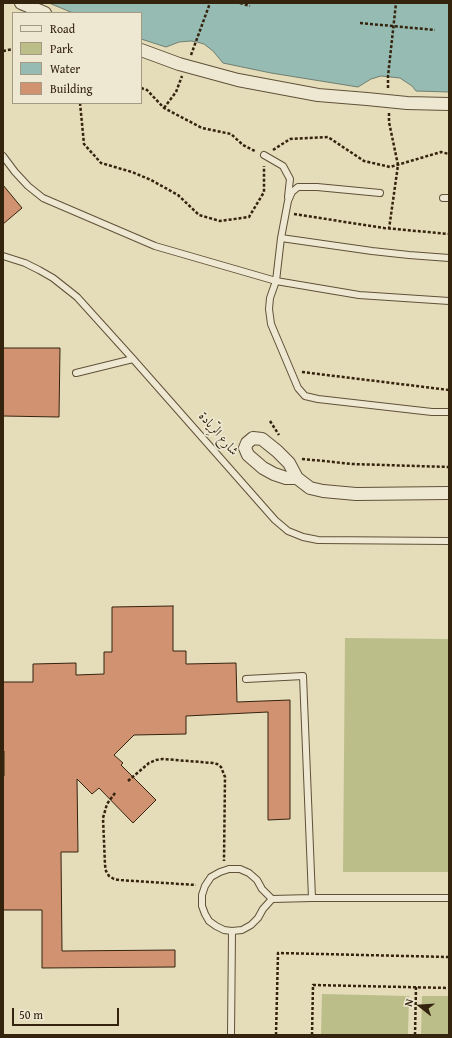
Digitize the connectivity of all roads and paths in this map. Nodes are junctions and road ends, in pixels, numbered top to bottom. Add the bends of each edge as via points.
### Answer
1 (21, 3) edge
2 (210, 3) edge
3 (240, 3) edge
4 (396, 3) edge
5 (250, 6) dead end
6 (43, 12) edge
7 (360, 23) dead end
8 (435, 30) dead end
9 (197, 42) dead end
10 (142, 50) edge
11 (142, 88) edge
12 (388, 101) junction
13 (80, 104) edge
14 (449, 104) edge
15 (449, 154) edge
16 (3, 156) edge
17 (264, 156) junction
18 (398, 165) junction
19 (380, 193) dead end
20 (288, 201) junction
21 (286, 213) junction
22 (389, 229) junction
23 (449, 234) edge
24 (281, 238) junction
25 (3, 256) edge
26 (449, 258) edge
27 (276, 281) junction
28 (449, 301) edge
29 (133, 359) junction
30 (292, 371) junction
31 (76, 373) dead end
32 (449, 390) edge
33 (449, 412) edge
34 (270, 421) dead end
35 (282, 439) dead end
36 (299, 459) dead end
37 (449, 467) edge
38 (297, 478) dead end
39 (449, 493) edge
40 (449, 541) edge
41 (246, 679) dead end
42 (128, 781) dead end
43 (114, 793) dead end
44 (224, 870) junction
45 (205, 886) junction
46 (312, 898) junction
47 (449, 898) edge
48 (272, 899) junction
49 (232, 931) junction
50 (449, 957) edge
51 (416, 987) junction
52 (449, 988) edge
53 (231, 1035) edge
54 (276, 1035) edge
55 (312, 1035) edge
56 (415, 1035) edge

1 - 6 street
2 - 9 path
3 - 5 path
4 - 12 path via 388,76
7 - 8 path
10 - 12 street via 179,64 238,80 318,95
11 - 17 path via 147,90 164,108 202,128 231,134 243,145
12 - 14 street
12 - 18 path via 389,122
13 - 17 path via 84,144 101,163 151,180 178,195 199,215 220,221 249,217 264,192
15 - 18 path via 441,152
16 - 27 lane via 14,172 43,198 155,246
17 - 18 path via 290,139 328,137 364,161 390,167
17 - 20 lane via 283,166 290,179
18 - 22 path
19 - 20 lane via 298,187
20 - 21 lane
21 - 22 path
21 - 24 lane
22 - 23 path
24 - 26 lane via 387,253
24 - 27 lane
25 - 29 lane, شارع الرِّيادة via 40,270 65,287 88,308
27 - 28 lane via 359,296
27 - 30 lane via 270,298 271,324
29 - 31 lane
29 - 40 lane, شارع الرِّيادة via 275,520 288,531 318,540
30 - 32 path
30 - 33 lane via 298,388 306,396
34 - 35 path
36 - 37 path via 352,464
38 - 39 street via 310,488 323,491 356,494
41 - 46 lane via 303,676
42 - 44 path via 156,760 218,764 225,777
43 - 45 path via 103,818 105,866 109,876 119,880
44 - 45 lane via 211,877
44 - 48 lane via 240,869 249,873
45 - 49 lane via 202,895 205,914 216,926
46 - 47 lane
46 - 48 lane
48 - 49 lane via 251,925 242,930
49 - 53 lane
50 - 54 path via 278,953
51 - 52 path
51 - 55 path via 313,985
51 - 56 path

